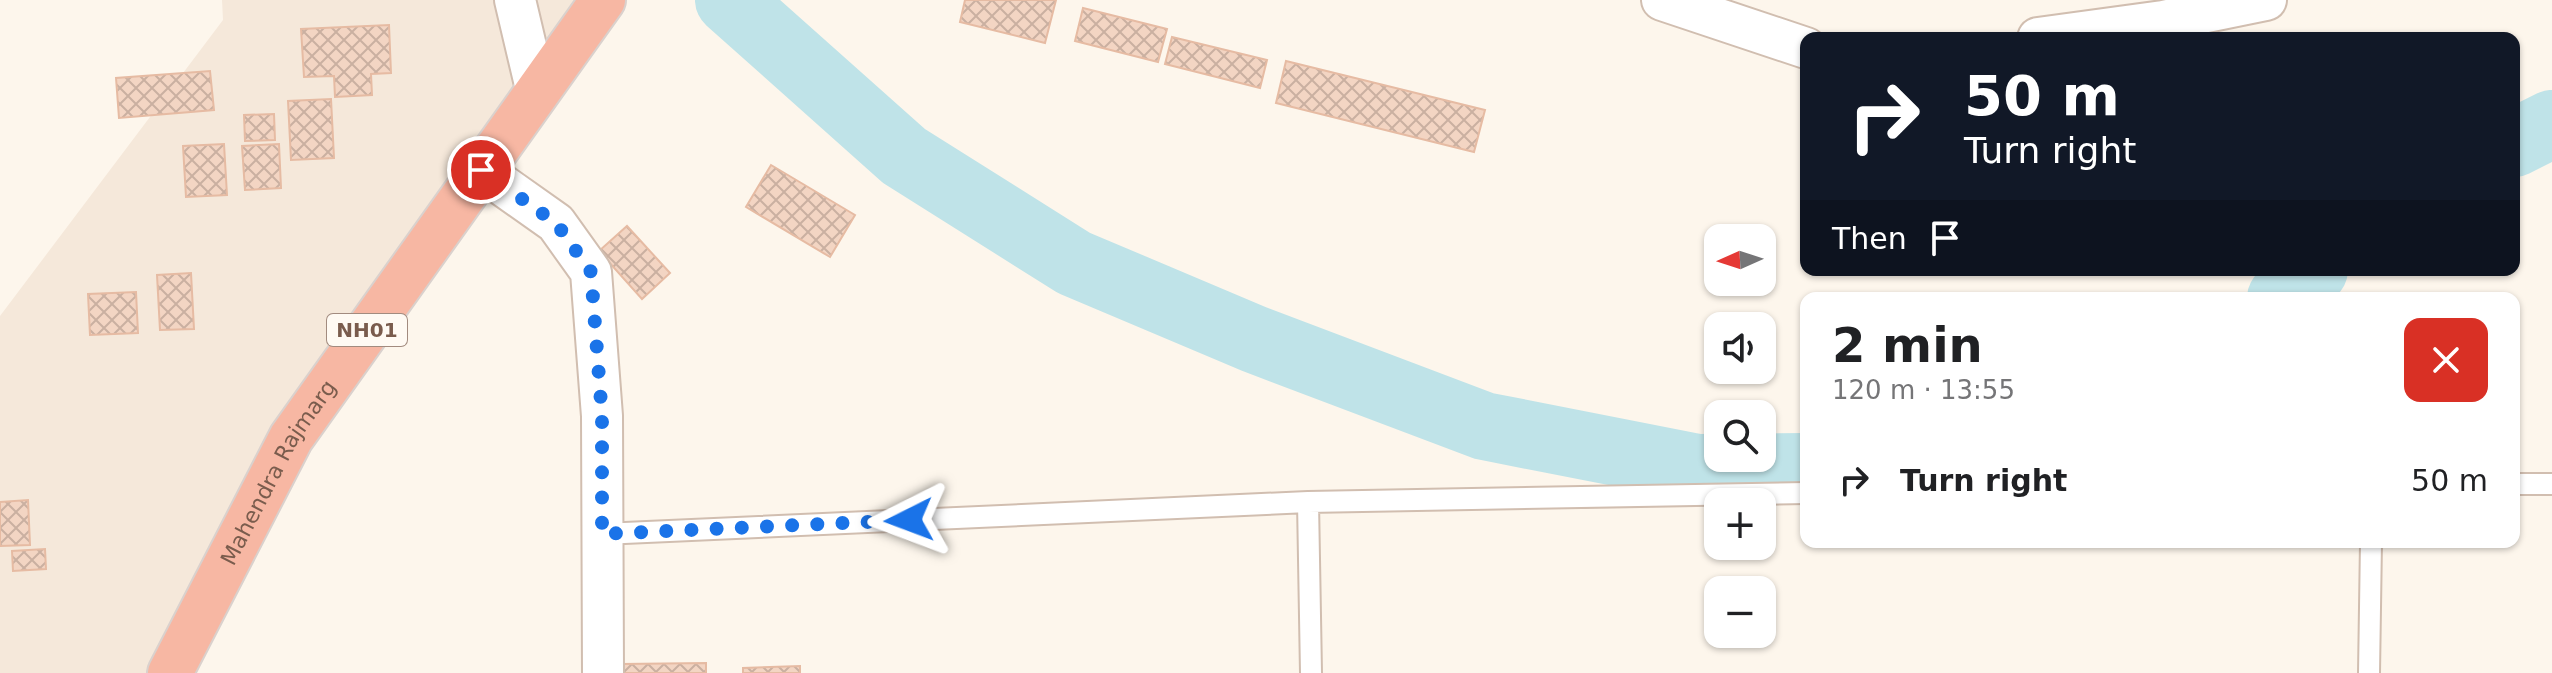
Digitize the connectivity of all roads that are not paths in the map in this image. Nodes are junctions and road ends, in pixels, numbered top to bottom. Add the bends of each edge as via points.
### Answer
1 (515, 0) edge
2 (1662, 0) edge
3 (2266, 0) edge
4 (600, 4) edge
5 (2082, 32) edge
6 (1800, 46) edge
7 (537, 93) junction
8 (481, 170) junction
9 (2520, 484) edge
10 (2552, 484) edge
11 (1800, 493) edge
12 (1308, 502) junction
13 (602, 534) junction
14 (2371, 548) edge
15 (170, 673) edge
16 (603, 673) edge
17 (1311, 673) edge
18 (2369, 673) edge

1 - 7 street
2 - 6 street
3 - 5 street
4 - 7 highway, Mahendra Rajmarg / NH01
7 - 8 highway, Mahendra Rajmarg / NH01
8 - 13 street via 556,223 591,272 602,416
8 - 15 highway, Mahendra Rajmarg / NH01 via 291,438
9 - 10 lane
11 - 12 lane
12 - 13 lane
12 - 17 lane
13 - 16 street
14 - 18 lane

